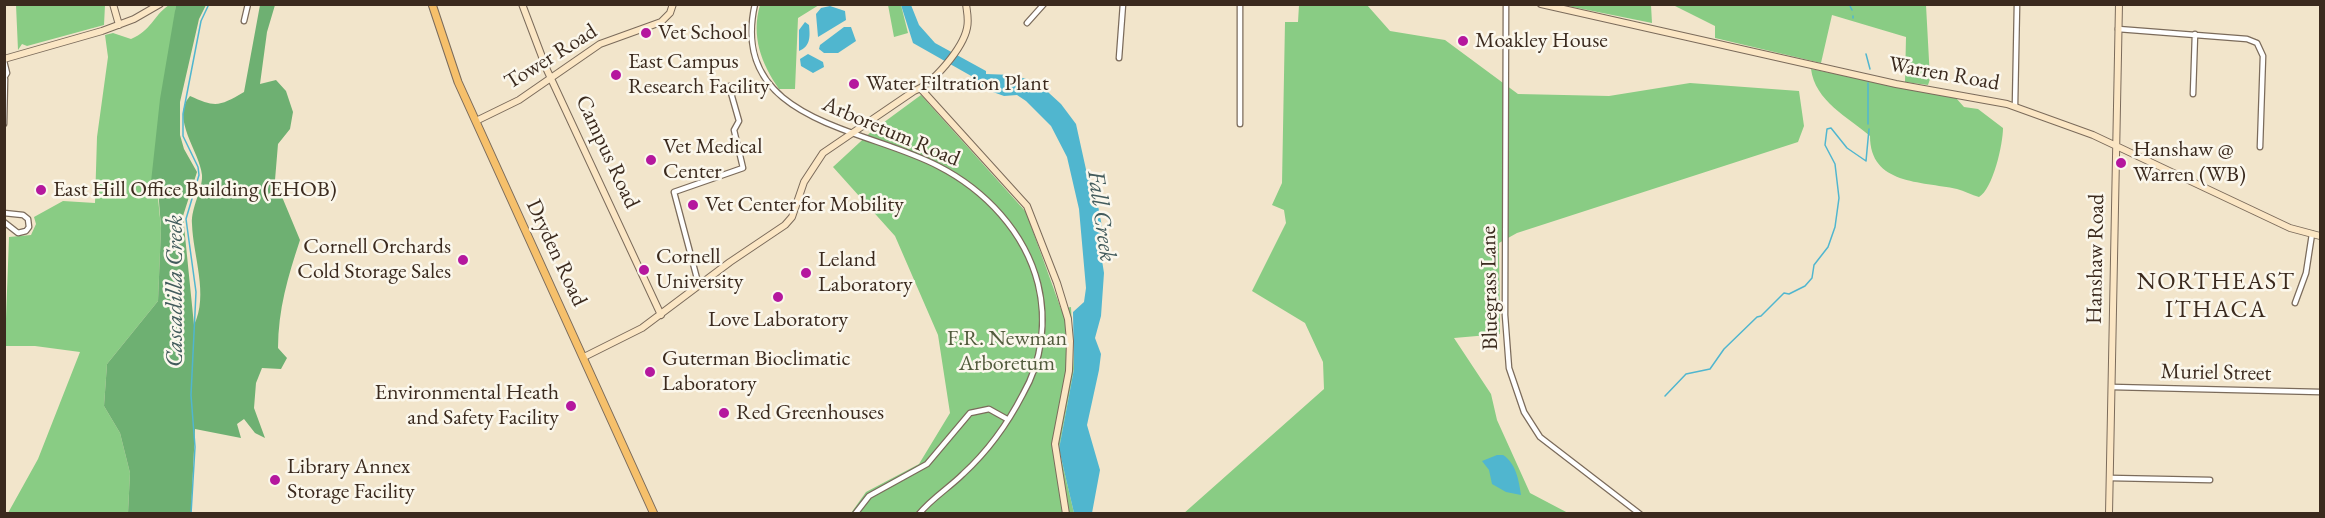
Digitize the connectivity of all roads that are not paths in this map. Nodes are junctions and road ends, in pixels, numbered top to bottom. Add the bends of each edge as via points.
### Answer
1 (113, 4) edge
2 (160, 4) edge
3 (248, 4) edge
4 (432, 4) edge
5 (522, 4) edge
6 (672, 4) edge
7 (755, 4) edge
8 (966, 4) edge
9 (1044, 4) edge
10 (1123, 4) edge
11 (1240, 4) edge
12 (1506, 4) edge
13 (1541, 4) edge
14 (2017, 4) edge
15 (2119, 4) edge
16 (244, 21) dead end
17 (1027, 23) dead end
18 (119, 25) junction
19 (2118, 29) junction
20 (2195, 34) junction
21 (1119, 58) dead end
22 (4, 60) edge
23 (552, 77) junction
24 (5, 79) edge
25 (729, 86) dead end
26 (921, 89) junction
27 (2193, 94) dead end
28 (2015, 106) junction
29 (476, 121) junction
30 (4, 124) edge
31 (1240, 124) dead end
32 (852, 132) junction
33 (2116, 145) junction
34 (2260, 147) dead end
35 (4, 213) edge
36 (4, 222) edge
37 (2312, 234) junction
38 (2320, 236) edge
39 (699, 286) junction
40 (2295, 303) dead end
41 (661, 315) junction
42 (584, 357) junction
43 (2112, 387) junction
44 (2320, 392) edge
45 (1007, 419) junction
46 (2110, 478) junction
47 (2210, 480) dead end
48 (654, 513) edge
49 (855, 513) edge
50 (919, 513) edge
51 (1066, 513) edge
52 (1640, 513) edge
53 (2109, 513) edge

1 - 18 street
2 - 18 street
3 - 16 street
4 - 29 main road, Dryden Road via 458,82
5 - 23 street, Campus Road
6 - 23 street, Tower Road via 661,22 600,44
7 - 32 street, Arboretum Road via 755,52 773,88 812,117
8 - 26 street via 967,30 938,73
9 - 17 street
10 - 21 street
11 - 31 street
12 - 52 street, Bluegrass Lane via 1505,315 1509,368 1529,422 1540,437
13 - 28 street, Warren Road via 1896,84
14 - 28 street
15 - 19 street, Hanshaw Road
18 - 22 street
19 - 20 street
19 - 33 street, Hanshaw Road
20 - 27 street
20 - 34 street via 2250,40 2261,49
22 - 24 street
23 - 29 street, Tower Road via 519,100
23 - 41 street, Campus Road
24 - 30 street
25 - 39 street via 739,121 734,130 743,168 674,192
26 - 32 street
26 - 51 street via 1027,206 1057,283 1070,341 1069,370 1055,444
28 - 33 street, Warren Road
29 - 42 main road, Dryden Road
32 - 39 street via 818,158 787,224
32 - 45 street, Arboretum Road via 920,157 962,180 993,205 1021,241 1038,287 1041,335 1030,381
33 - 37 street, Warren Road via 2290,228
33 - 43 street, Hanshaw Road
35 - 36 street via 25,216 29,227 18,233
37 - 38 street, Warren Road
37 - 40 street via 2306,273
39 - 41 street
41 - 42 street
42 - 48 main road, Dryden Road
43 - 44 street, Muriel Street
43 - 46 street, Hanshaw Road
45 - 49 street via 989,409 970,413 927,464 869,496
45 - 50 street, Arboretum Road via 969,468
46 - 47 street
46 - 53 street, Hanshaw Road

